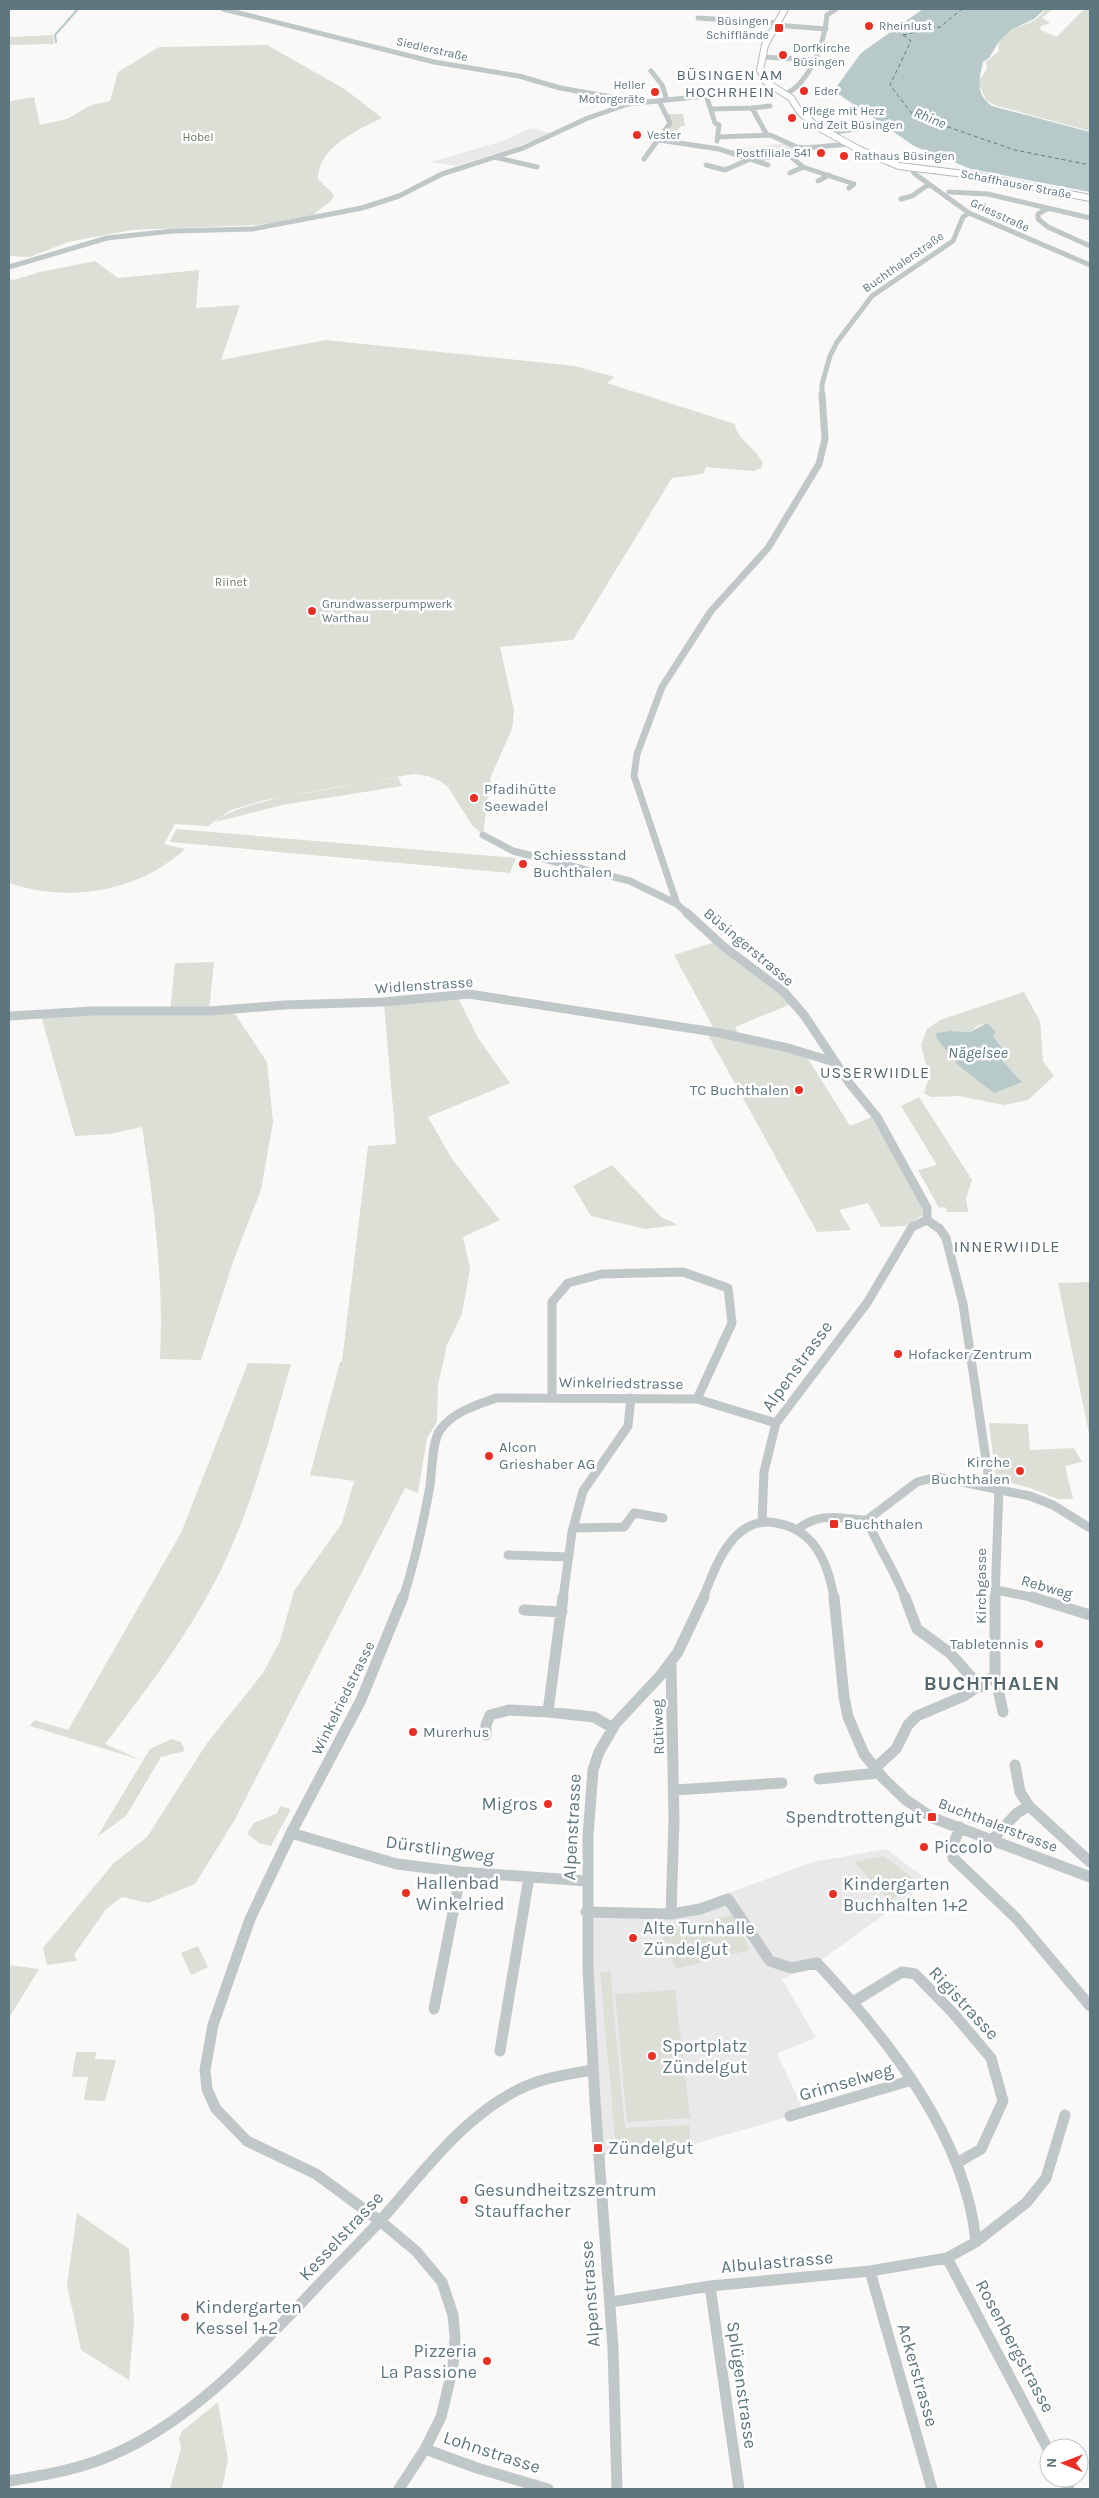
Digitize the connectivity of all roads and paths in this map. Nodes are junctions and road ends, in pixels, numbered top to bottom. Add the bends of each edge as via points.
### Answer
1 (223, 9) edge
2 (785, 9) edge
3 (836, 9) edge
4 (698, 18) dead end
5 (776, 24) junction
6 (826, 29) junction
7 (761, 57) junction
8 (816, 60) junction
9 (650, 71) dead end
10 (774, 89) junction
11 (785, 94) junction
12 (706, 95) junction
13 (668, 100) junction
14 (659, 101) junction
15 (638, 102) junction
16 (770, 106) dead end
17 (752, 108) junction
18 (712, 109) junction
19 (877, 126) dead end
20 (828, 133) junction
21 (767, 135) junction
22 (718, 137) junction
23 (659, 140) junction
24 (849, 144) junction
25 (713, 148) junction
26 (806, 148) junction
27 (788, 155) junction
28 (494, 157) junction
29 (644, 159) dead end
30 (752, 159) junction
31 (706, 164) dead end
32 (768, 165) dead end
33 (537, 167) dead end
34 (803, 167) junction
35 (911, 168) junction
36 (790, 173) dead end
37 (829, 175) junction
38 (818, 181) dead end
39 (929, 184) junction
40 (849, 188) dead end
41 (949, 192) dead end
42 (1090, 198) edge
43 (901, 199) dead end
44 (1046, 209) junction
45 (969, 213) junction
46 (1090, 218) edge
47 (1090, 246) edge
48 (1090, 265) edge
49 (9, 267) edge
50 (768, 548) joint
51 (482, 835) dead end
52 (677, 904) junction
53 (9, 1016) edge
54 (834, 1062) junction
55 (927, 1220) junction
56 (552, 1398) junction
57 (631, 1398) junction
58 (697, 1399) junction
59 (776, 1423) junction
60 (994, 1488) junction
61 (663, 1518) dead end
62 (867, 1520) junction
63 (762, 1522) junction
64 (572, 1528) junction
65 (1090, 1528) edge
66 (798, 1529) junction
67 (508, 1555) dead end
68 (569, 1557) junction
69 (996, 1590) junction
70 (524, 1610) dead end
71 (562, 1612) junction
72 (1090, 1615) edge
73 (671, 1663) junction
74 (995, 1675) junction
75 (980, 1686) junction
76 (548, 1712) junction
77 (1003, 1712) dead end
78 (611, 1727) junction
79 (486, 1735) dead end
80 (1015, 1765) dead end
81 (876, 1771) junction
82 (820, 1780) dead end
83 (782, 1783) dead end
84 (676, 1790) junction
85 (1029, 1806) junction
86 (960, 1827) junction
87 (291, 1833) junction
88 (992, 1840) junction
89 (1090, 1862) edge
90 (461, 1872) junction
91 (528, 1877) junction
92 (1090, 1877) edge
93 (588, 1881) junction
94 (586, 1912) junction
95 (671, 1914) junction
96 (853, 2002) junction
97 (1090, 2006) edge
98 (434, 2009) dead end
99 (500, 2051) dead end
100 (592, 2070) junction
101 (912, 2080) junction
102 (1065, 2115) dead end
103 (790, 2116) dead end
104 (957, 2163) junction
105 (380, 2221) junction
106 (976, 2242) junction
107 (947, 2258) junction
108 (870, 2271) junction
109 (710, 2286) junction
110 (610, 2302) junction
111 (1042, 2438) edge
112 (425, 2449) junction
113 (9, 2481) edge
114 (399, 2489) edge
115 (548, 2489) edge
116 (617, 2489) edge
117 (739, 2489) edge
118 (932, 2489) edge

1 - 15 street, Siedlerstraße via 434,62 500,72 560,88
2 - 5 main road
3 - 6 street via 827,15
4 - 5 street
5 - 6 street
5 - 7 main road
6 - 8 street
7 - 8 street
7 - 10 main road via 761,73
8 - 11 street via 793,91
9 - 13 street via 662,85
10 - 11 main road
10 - 12 street
11 - 20 main road, Schaffhauser Straße via 804,116
12 - 13 street
12 - 18 street
13 - 14 street
14 - 15 street
14 - 23 street via 670,123
15 - 28 street via 612,109 523,148
16 - 17 street
17 - 18 street
17 - 21 street
18 - 22 street via 715,123 719,125
19 - 20 street
20 - 24 main road, Schaffhauser Straße
21 - 22 street
21 - 26 street via 775,135 797,147
22 - 25 street
23 - 25 street
23 - 29 street
24 - 26 street
24 - 35 main road, Schaffhauser Straße via 884,161
25 - 30 street
26 - 27 street
27 - 30 street
27 - 34 street
28 - 33 street
28 - 49 street via 458,168 399,196 362,208 253,229 207,229 115,237
30 - 31 street via 724,170
30 - 32 street
34 - 36 street
34 - 37 street
35 - 39 street, Griesstraße
35 - 42 main road, Schaffhauser Straße via 973,175
37 - 38 street
37 - 40 street via 854,184
39 - 43 street via 913,197
39 - 45 street, Griesstraße
41 - 44 street via 988,194
44 - 46 street
44 - 47 street via 1038,214 1038,219
45 - 48 street, Griesstraße
45 - 50 street, Buchthalerstraße via 963,217 953,241 872,296 837,342 822,384 825,439 819,464
50 - 52 street, Büsingerstrasse via 711,611 662,687 637,754 634,776
51 - 52 street via 512,851 594,870 630,882
52 - 54 street, Büsingerstrasse via 723,946 784,992 804,1015
53 - 54 street, Widlenstrasse via 93,1011 209,1011 469,994 720,1033
54 - 55 street, Büsingerstrasse via 877,1117 927,1208
55 - 59 street, Alpenstrasse via 912,1227 869,1298
55 - 60 street via 946,1238 963,1304
56 - 57 street, Winkelriedstrasse
56 - 58 street via 552,1302 568,1284 602,1274 683,1272 728,1288 733,1313 728,1337
56 - 87 street, Winkelriedstrasse via 496,1398 465,1409 440,1430 412,1571 392,1628 362,1700
57 - 58 street, Winkelriedstrasse
57 - 64 street via 628,1426 583,1491
58 - 59 street, Winkelriedstrasse
59 - 63 street, Alpenstrasse via 769,1444 760,1507
60 - 62 street via 943,1477 926,1478
60 - 65 street via 1047,1503
60 - 69 street, Kirchgasse
61 - 64 street via 634,1513 624,1527
62 - 66 street via 819,1516 808,1519
62 - 75 street via 897,1577 918,1631 950,1653
63 - 66 street
63 - 73 street, Alpenstrasse via 751,1525 733,1540
64 - 68 street
66 - 81 street, Buchthalerstrasse via 822,1558 833,1588 847,1714 861,1750
67 - 68 street
68 - 71 street
69 - 72 street, Rebweg via 1023,1594
69 - 74 street, Kirchgasse
70 - 71 street
71 - 76 street
73 - 78 street, Alpenstrasse
73 - 84 street, Rütiweg
74 - 75 street
74 - 77 street, Kirchgasse
75 - 81 street via 917,1716 908,1725 896,1749
76 - 78 street via 594,1717
76 - 79 street via 509,1710 490,1715
78 - 93 street, Alpenstrasse via 599,1747 592,1770
80 - 85 street via 1020,1792
81 - 82 street
81 - 86 street, Buchthalerstrasse via 907,1800 932,1817
83 - 84 street
84 - 95 street, Rütiweg via 676,1856
85 - 88 street via 1017,1813
85 - 89 street
86 - 88 street, Buchthalerstrasse
86 - 97 street via 952,1848 953,1858 1017,1919
87 - 90 street, Dürstlingweg via 397,1864
87 - 105 street, Winkelriedstrasse via 250,1919 214,2025 205,2070 207,2089 216,2109 247,2141 316,2174
88 - 92 street, Buchthalerstrasse
90 - 91 street, Dürstlingweg
90 - 98 street
91 - 93 street, Dürstlingweg
91 - 99 street
93 - 94 street, Alpenstrasse
94 - 95 street
94 - 100 street, Alpenstrasse
95 - 96 street via 700,1909 728,1899 770,1961 791,1968 817,1963
96 - 101 street
96 - 104 street, Rigistrasse via 902,1972 915,1974 953,2012 991,2058 1003,2101 982,2149
100 - 105 street, Kesselstrasse via 554,2075 509,2092 474,2118
100 - 110 street, Alpenstrasse
101 - 103 street, Grimselweg
101 - 104 street
102 - 106 street via 1046,2178 1026,2203
104 - 106 street via 977,2224
105 - 112 street, Winkelriedstrasse via 416,2251 442,2282 453,2315 453,2367 441,2417
105 - 113 street, Kesselstrasse via 246,2361 172,2423 102,2459 60,2474
106 - 107 street
107 - 108 street, Albulastrasse
107 - 111 street, Rosenbergstrasse
108 - 109 street, Albulastrasse
108 - 118 street, Ackerstrasse
109 - 110 street, Albulastrasse
109 - 117 street, Splügenstrasse
110 - 116 street, Alpenstrasse
112 - 114 street, Winkelriedstrasse
112 - 115 street, Lohnstrasse

